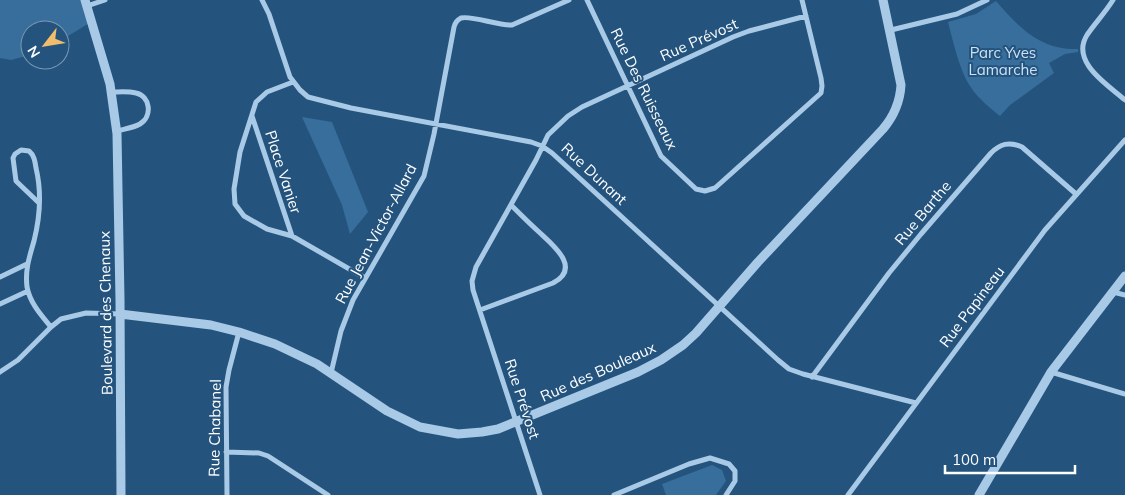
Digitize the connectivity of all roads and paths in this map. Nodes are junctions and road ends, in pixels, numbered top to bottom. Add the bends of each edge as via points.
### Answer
1 (105, 0) edge
2 (262, 0) edge
3 (569, 0) edge
4 (587, 0) edge
5 (802, 0) edge
6 (883, 0) edge
7 (987, 0) edge
8 (1113, 0) edge
9 (86, 3) edge
10 (806, 16) junction
11 (890, 30) junction
12 (294, 82) junction
13 (628, 86) junction
14 (112, 92) junction
15 (1125, 100) edge
16 (252, 116) junction
17 (436, 124) junction
18 (117, 131) junction
19 (1125, 140) edge
20 (542, 146) junction
21 (1076, 194) junction
22 (40, 203) junction
23 (511, 205) junction
24 (292, 236) junction
25 (26, 264) junction
26 (1125, 276) edge
27 (0, 277) edge
28 (365, 278) junction
29 (28, 291) junction
30 (1113, 292) junction
31 (1125, 295) edge
32 (0, 304) edge
33 (719, 306) junction
34 (480, 310) junction
35 (120, 314) junction
36 (51, 327) junction
37 (239, 332) junction
38 (0, 372) edge
39 (1051, 372) junction
40 (331, 373) junction
41 (812, 377) junction
42 (1125, 394) edge
43 (916, 403) junction
44 (516, 423) junction
45 (226, 452) junction
46 (121, 495) edge
47 (227, 495) edge
48 (328, 495) edge
49 (540, 495) edge
50 (614, 495) edge
51 (726, 495) edge
52 (848, 495) edge
53 (979, 495) edge

1 - 9 street
2 - 12 street, Rue Dunant
3 - 17 street, Rue Jean-Victor-Allard via 512,25 468,18 459,20 454,27
4 - 13 street, Rue Des Ruisseaux
5 - 10 street, Rue Des Ruisseaux
6 - 11 street, Rue des Bouleaux
7 - 11 street via 957,14
8 - 15 street via 1086,37 1083,55 1093,72
9 - 14 street, Boulevard des Chenaux
10 - 13 street, Rue Prévost via 740,34
10 - 13 street, Rue Des Ruisseaux via 821,78 821,93 712,190 696,188 663,159
11 - 33 street, Rue des Bouleaux via 901,84 899,101 892,117
12 - 16 street, Place Vanier via 262,95
12 - 17 street, Rue Dunant via 312,99
13 - 20 street, Rue Prévost via 568,116 551,131
14 - 18 street, Boulevard des Chenaux
14 - 18 street via 136,93 148,106 142,122
16 - 24 street, Place Vanier
16 - 24 street, Place Vanier via 240,152 235,204 244,216 267,229
17 - 20 street, Rue Dunant
17 - 28 street, Rue Jean-Victor-Allard via 424,176
18 - 35 street, Boulevard des Chenaux
19 - 21 street, Rue Papineau
20 - 23 street, Rue Prévost
20 - 33 street, Rue Dunant
21 - 41 street, Rue Barthe via 1022,147 1010,143 997,147 921,234
21 - 43 street, Rue Papineau
22 - 22 street via 34,156 21,150 13,160 16,181
22 - 25 street via 34,241
23 - 34 street, Rue Prévost via 473,272 472,286
23 - 34 street via 561,253 564,270 553,283
24 - 28 street, Place Vanier
25 - 27 street
25 - 29 street
26 - 30 street
28 - 40 street, Rue Jean-Victor-Allard via 344,321
29 - 32 street
29 - 36 street
30 - 31 street
30 - 39 street
33 - 41 street, Rue Dunant via 784,365
33 - 44 street, Rue des Bouleaux via 689,340 661,360
34 - 44 street, Rue Prévost
35 - 36 street via 73,315
35 - 37 street, Rue des Bouleaux via 183,320
35 - 46 street, Boulevard des Chenaux
36 - 38 street via 18,360
37 - 40 street, Rue des Bouleaux via 288,349
37 - 45 street, Rue Chabanel via 226,387
39 - 42 street
39 - 53 street
40 - 44 street, Rue des Bouleaux via 398,417 429,430 473,433
41 - 43 street, Rue Dunant
43 - 52 street, Rue Papineau
44 - 49 street, Rue Prévost
45 - 47 street, Rue Chabanel
45 - 48 street via 268,456
50 - 51 street via 710,458 729,464 735,471 735,481

